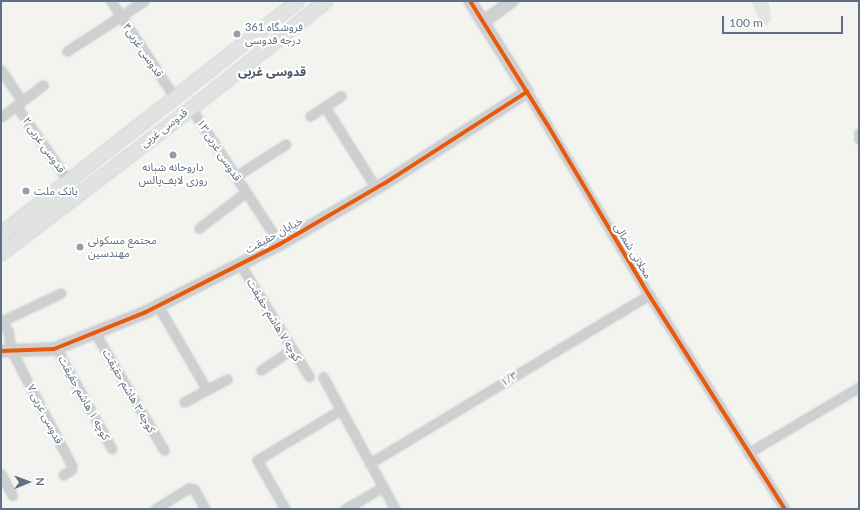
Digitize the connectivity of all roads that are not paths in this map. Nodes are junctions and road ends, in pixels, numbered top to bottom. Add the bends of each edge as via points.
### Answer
1 (111, 1) edge
2 (144, 1) edge
3 (297, 1) edge
4 (325, 1) edge
5 (470, 1) edge
6 (512, 1) edge
7 (121, 16) junction
8 (483, 22) junction
9 (248, 40) junction
10 (67, 51) dead end
11 (258, 54) junction
12 (1, 70) edge
13 (43, 85) dead end
14 (527, 92) junction
15 (341, 96) dead end
16 (175, 98) junction
17 (22, 101) junction
18 (325, 107) junction
19 (191, 108) junction
20 (310, 116) dead end
21 (1, 117) edge
22 (859, 134) edge
23 (859, 139) edge
24 (286, 144) dead end
25 (88, 167) junction
26 (236, 176) junction
27 (97, 179) junction
28 (69, 182) junction
29 (376, 188) junction
30 (246, 192) junction
31 (198, 228) dead end
32 (1, 233) edge
33 (280, 244) junction
34 (1, 253) edge
35 (240, 264) junction
36 (61, 294) dead end
37 (649, 295) junction
38 (158, 306) junction
39 (2, 321) edge
40 (95, 333) junction
41 (56, 348) junction
42 (6, 350) edge
43 (291, 350) junction
44 (261, 370) dead end
45 (308, 376) dead end
46 (323, 377) dead end
47 (227, 379) dead end
48 (859, 387) edge
49 (207, 390) junction
50 (184, 402) dead end
51 (339, 411) junction
52 (112, 449) dead end
53 (164, 450) dead end
54 (748, 453) junction
55 (370, 463) junction
56 (1, 474) edge
57 (63, 475) dead end
58 (382, 487) junction
59 (12, 495) dead end
60 (155, 509) edge
61 (205, 509) edge
62 (285, 509) edge
63 (345, 509) edge
64 (395, 509) edge
65 (784, 509) edge

1 - 7 street, قدوسی غربی۴
2 - 7 street
3 - 9 main road, قدوسی غربی
4 - 11 main road, قدوسی غربی
5 - 8 street, محلاتی شمالی
6 - 8 street
7 - 10 street
7 - 16 street, قدوسی غربی۴
8 - 14 street, محلاتی شمالی
9 - 11 main road
9 - 16 main road, قدوسی غربی
11 - 19 main road, قدوسی غربی
12 - 17 street, ۲ قدوسی غربی
13 - 17 street
14 - 29 street, خیابان حقیقت
14 - 37 street, محلاتی شمالی
15 - 18 street
16 - 25 main road, قدوسی غربی
17 - 21 street
17 - 28 street, ۲ قدوسی غربی via 17,107
18 - 20 street
18 - 29 street
19 - 26 street, ۱۳ قدوسی غربی
19 - 27 main road, قدوسی غربی
22 - 23 street
24 - 26 street
25 - 27 main road
25 - 28 main road, قدوسی غربی
26 - 30 street, ۱۳ قدوسی غربی
27 - 34 main road, قدوسی غربی
28 - 32 main road, قدوسی غربی
29 - 33 street, خیابان حقیقت
30 - 31 street
30 - 33 street, ۱۳ قدوسی غربی
33 - 35 street, خیابان حقیقت
35 - 38 street, خیابان حقیقت
35 - 43 street, کوچه ۷ هاشم حقیقت
36 - 39 street
37 - 54 street, محلاتی شمالی
37 - 55 street, ۱/۳
38 - 40 street, خیابان حقیقت
38 - 49 street
39 - 42 street via 8,331
40 - 41 street, خیابان حقیقت
40 - 53 street, کوچه ۳ هاشم حقیقت
41 - 42 street, خیابان حقیقت
41 - 52 street, کوچه ۱ هاشم حقیقت
42 - 57 street, ۷ قدوسی غربی via 72,466 71,470
43 - 44 street
43 - 45 street, کوچه ۷ هاشم حقیقت
46 - 51 street
47 - 49 street
48 - 54 street
49 - 50 street
51 - 55 street
51 - 62 street via 257,460
54 - 65 street, محلاتی شمالی
55 - 58 street
56 - 59 street
58 - 63 street
58 - 64 street
60 - 61 street via 191,488

